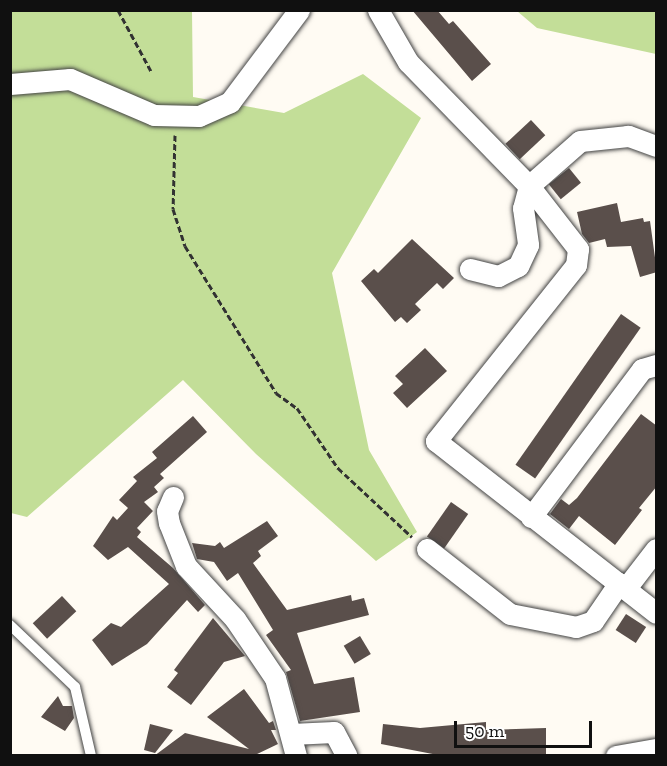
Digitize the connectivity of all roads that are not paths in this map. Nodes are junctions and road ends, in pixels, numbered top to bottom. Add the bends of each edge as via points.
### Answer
1 (299, 10) edge
2 (378, 10) edge
3 (10, 84) edge
4 (657, 146) edge
5 (529, 186) junction
6 (470, 269) dead end
7 (657, 364) edge
8 (173, 497) dead end
9 (531, 517) junction
10 (426, 549) road end
11 (657, 549) edge
12 (623, 585) junction
13 (657, 613) edge
14 (10, 625) edge
15 (291, 734) junction
16 (657, 749) edge
17 (91, 756) edge
18 (296, 756) edge
19 (347, 756) edge
20 (616, 756) edge

1 - 3 street via 230,102 199,116 175,119 154,115 70,79
2 - 5 street via 408,62
4 - 5 street via 628,136 580,141
5 - 6 street via 523,207 528,245 518,266 498,276
5 - 9 street via 578,249 576,265 436,441
7 - 9 street via 642,369
8 - 15 street via 167,511 169,523 186,566 260,653 282,694
9 - 12 street
10 - 12 street via 510,615 576,627 593,621
11 - 12 street
12 - 13 street
14 - 17 lane via 75,687
15 - 18 street
15 - 19 street via 334,732
16 - 20 street

